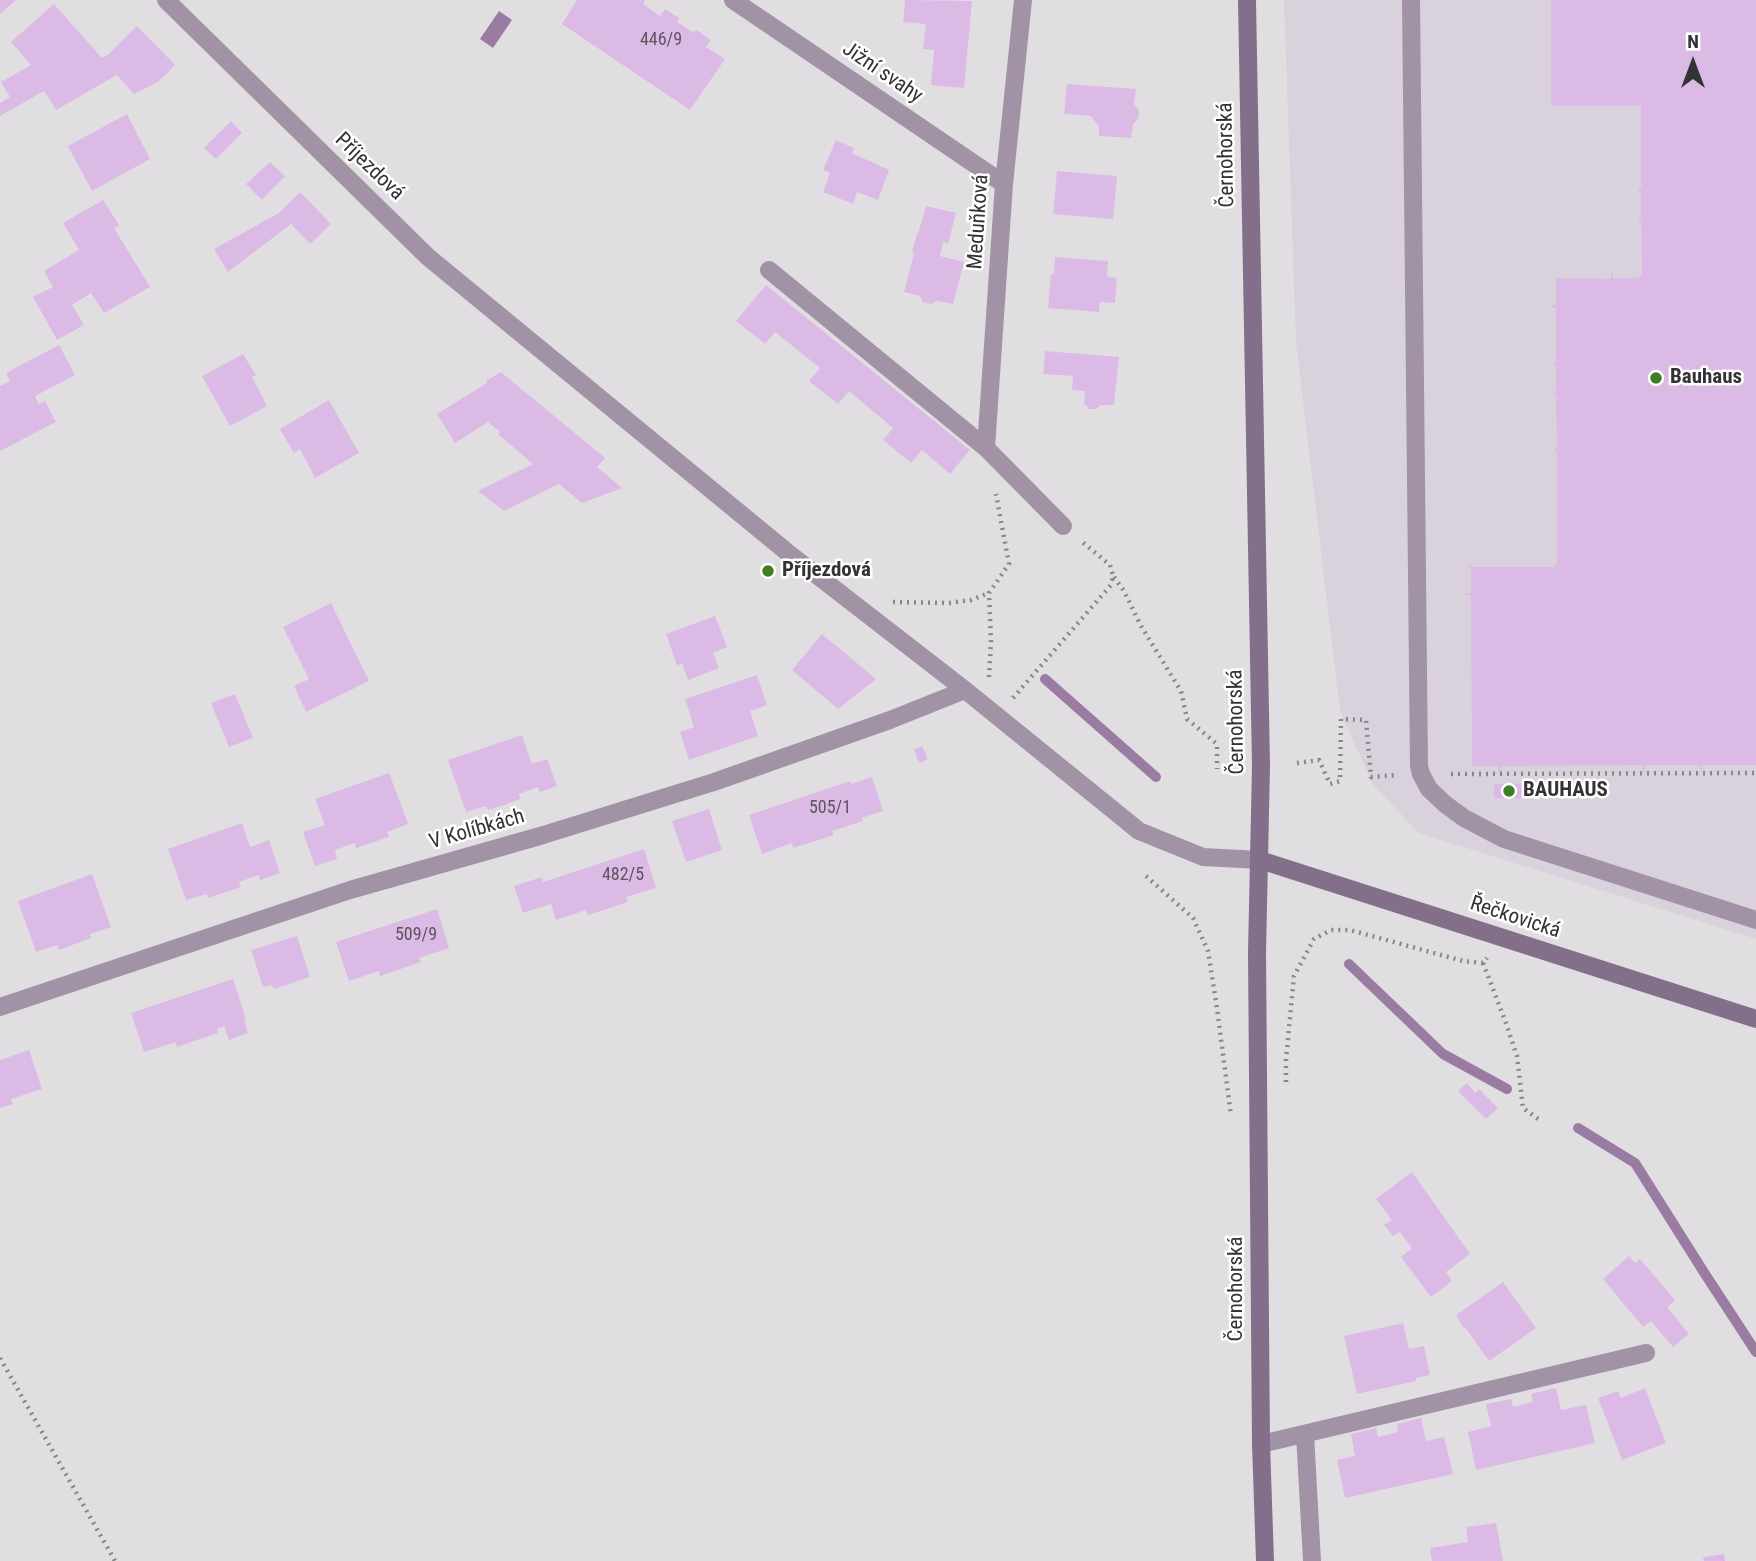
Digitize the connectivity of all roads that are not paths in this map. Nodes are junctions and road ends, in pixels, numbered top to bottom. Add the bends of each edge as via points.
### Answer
1 (166, 0) edge
2 (733, 0) edge
3 (1023, 0) edge
4 (1247, 0) edge
5 (1410, 0) edge
6 (1004, 184) junction
7 (769, 270) dead end
8 (986, 448) junction
9 (1063, 526) road end
10 (965, 690) junction
11 (1260, 860) junction
12 (1756, 920) edge
13 (0, 1007) edge
14 (1756, 1018) edge
15 (1646, 1353) dead end
16 (1305, 1434) junction
17 (1261, 1444) junction
18 (1265, 1561) edge
19 (1312, 1561) edge

1 - 10 street, Příjezdová via 428,257 787,552
2 - 6 street, Jižní svahy
3 - 6 street, Meduňková
4 - 11 street, Černohorská
5 - 12 street via 1421,774 1445,804 1504,839
6 - 8 street, Meduňková
7 - 8 street
8 - 9 street
10 - 11 street, Příjezdová via 1139,831 1203,857
10 - 13 street, V Kolíbkách via 714,782 350,890
11 - 14 street, Řečkovická
11 - 17 street, Černohorská
15 - 16 street
16 - 17 street
16 - 19 street
17 - 18 street, Černohorská

